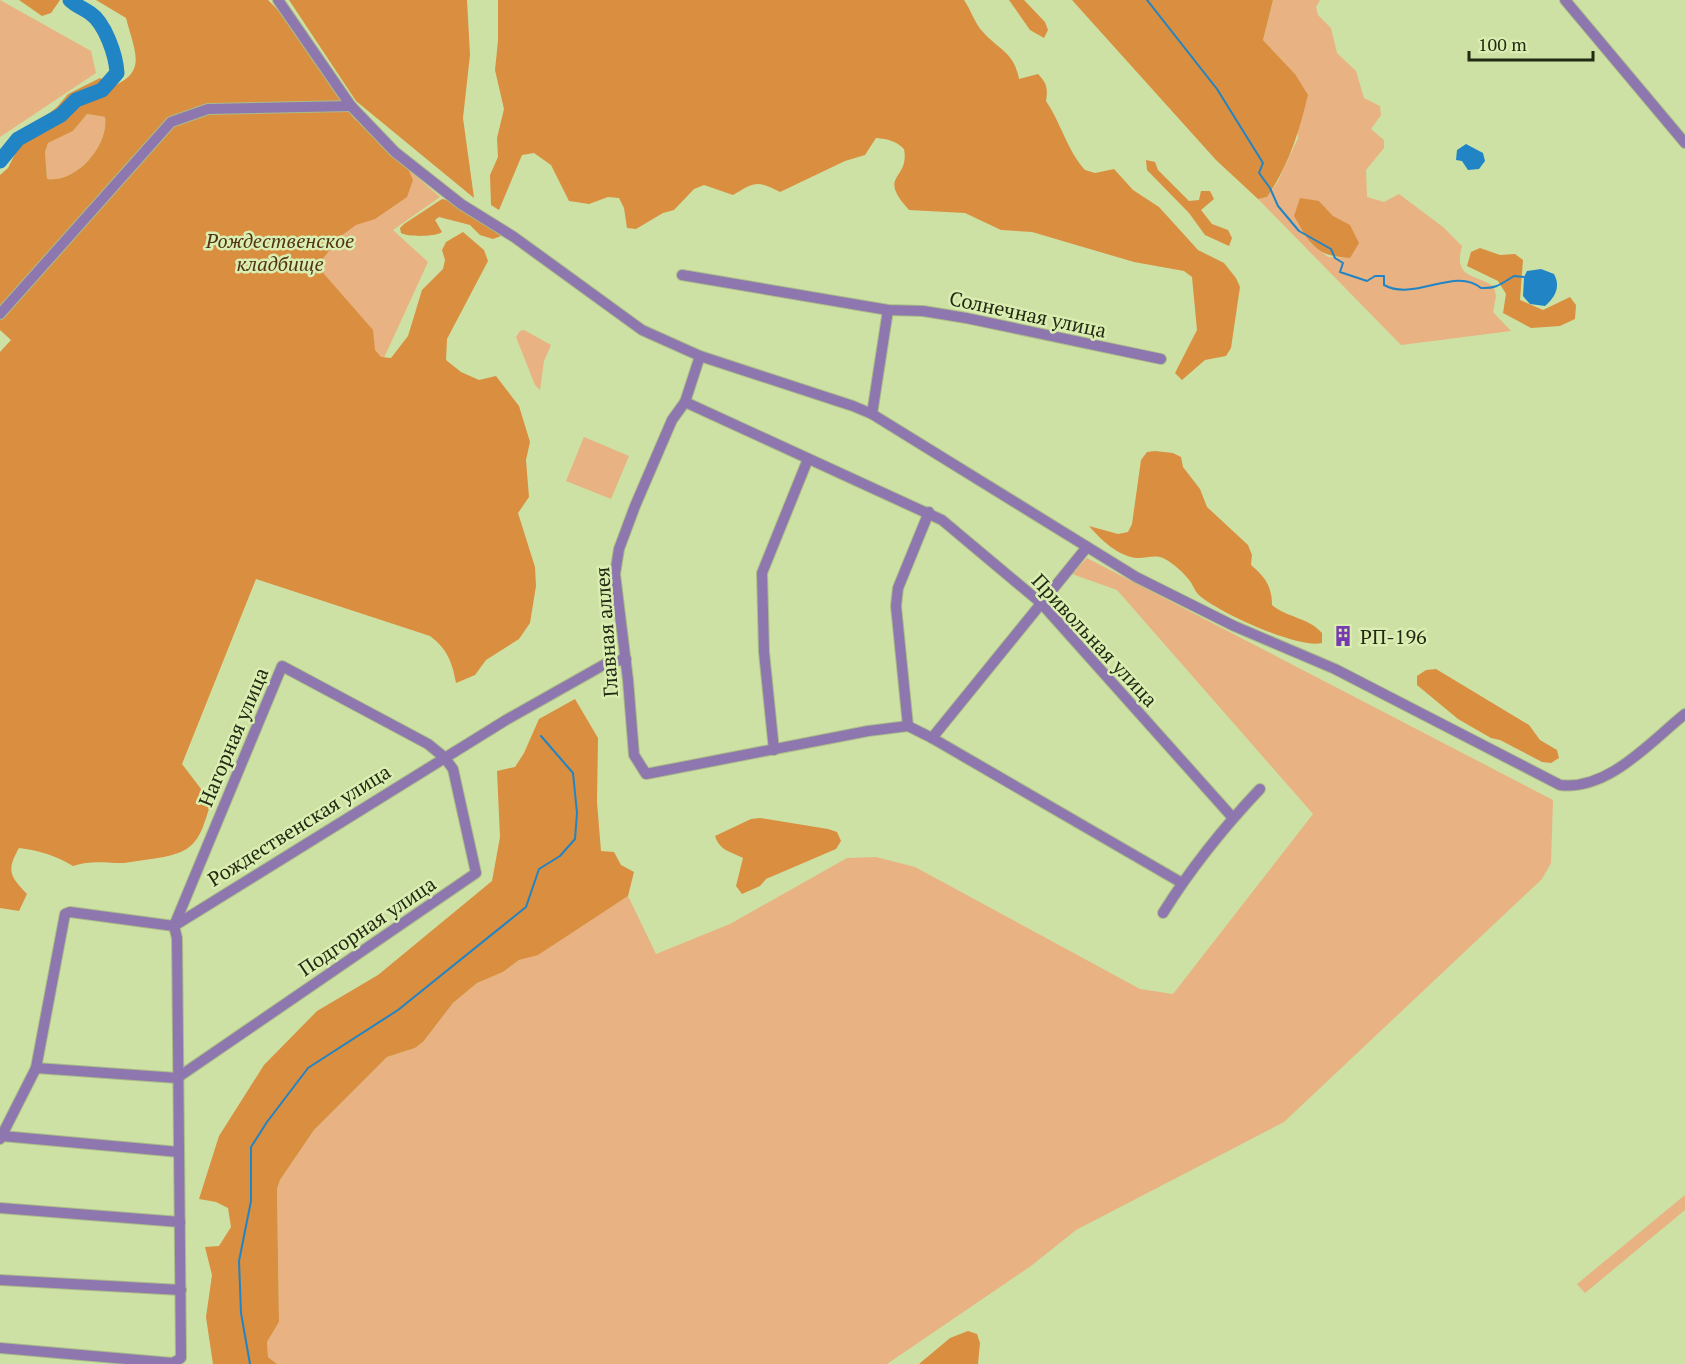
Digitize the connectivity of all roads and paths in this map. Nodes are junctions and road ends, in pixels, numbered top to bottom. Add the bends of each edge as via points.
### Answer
1 (278, 0) edge
2 (1565, 0) edge
3 (351, 106) junction
4 (1685, 143) edge
5 (682, 274) dead end
6 (888, 310) junction
7 (0, 314) edge
8 (700, 356) junction
9 (1161, 359) dead end
10 (685, 402) junction
11 (872, 414) junction
12 (808, 459) junction
13 (929, 512) junction
14 (1087, 547) junction
15 (1041, 603) junction
16 (626, 658) junction
17 (1685, 714) edge
18 (908, 726) junction
19 (932, 738) junction
20 (774, 750) junction
21 (444, 757) junction
22 (1260, 789) dead end
23 (1233, 818) junction
24 (1182, 883) junction
25 (1163, 913) dead end
26 (174, 926) junction
27 (36, 1068) junction
28 (177, 1078) junction
29 (1, 1137) edge
30 (179, 1152) junction
31 (0, 1208) edge
32 (180, 1222) junction
33 (0, 1280) edge
34 (181, 1290) junction
35 (0, 1348) edge

1 - 3 street
2 - 4 street
3 - 7 street via 208,109 171,122
3 - 8 street via 395,152 461,204 514,237 642,330
5 - 6 street, Солнечная улица
6 - 9 street, Солнечная улица via 966,318
6 - 11 street
8 - 10 street, Главная аллея
8 - 11 street
10 - 12 street, Привольная улица
10 - 16 street, Главная аллея via 672,420 619,549 615,573
11 - 14 street
12 - 13 street, Привольная улица
12 - 20 street via 762,573 764,652
13 - 15 street, Привольная улица
13 - 18 street via 898,588 896,606
14 - 15 street
14 - 17 street via 1179,599 1327,664 1560,785 1575,787 1613,771
15 - 19 street
15 - 23 street, Привольная улица
16 - 20 street, Главная аллея via 634,755 646,774
16 - 21 street, Рождественская улица via 607,663
18 - 19 street
18 - 20 street
19 - 24 street
21 - 26 street, Рождественская улица
21 - 26 street, Нагорная улица via 282,666
21 - 28 street, Подгорная улица via 453,769 477,873
22 - 23 street
23 - 24 street
24 - 25 street
26 - 27 street via 65,914
26 - 28 street
27 - 28 street
27 - 29 street
28 - 30 street
29 - 30 street
30 - 32 street
31 - 32 street
32 - 34 street
33 - 34 street
34 - 35 street via 182,1352 178,1361

